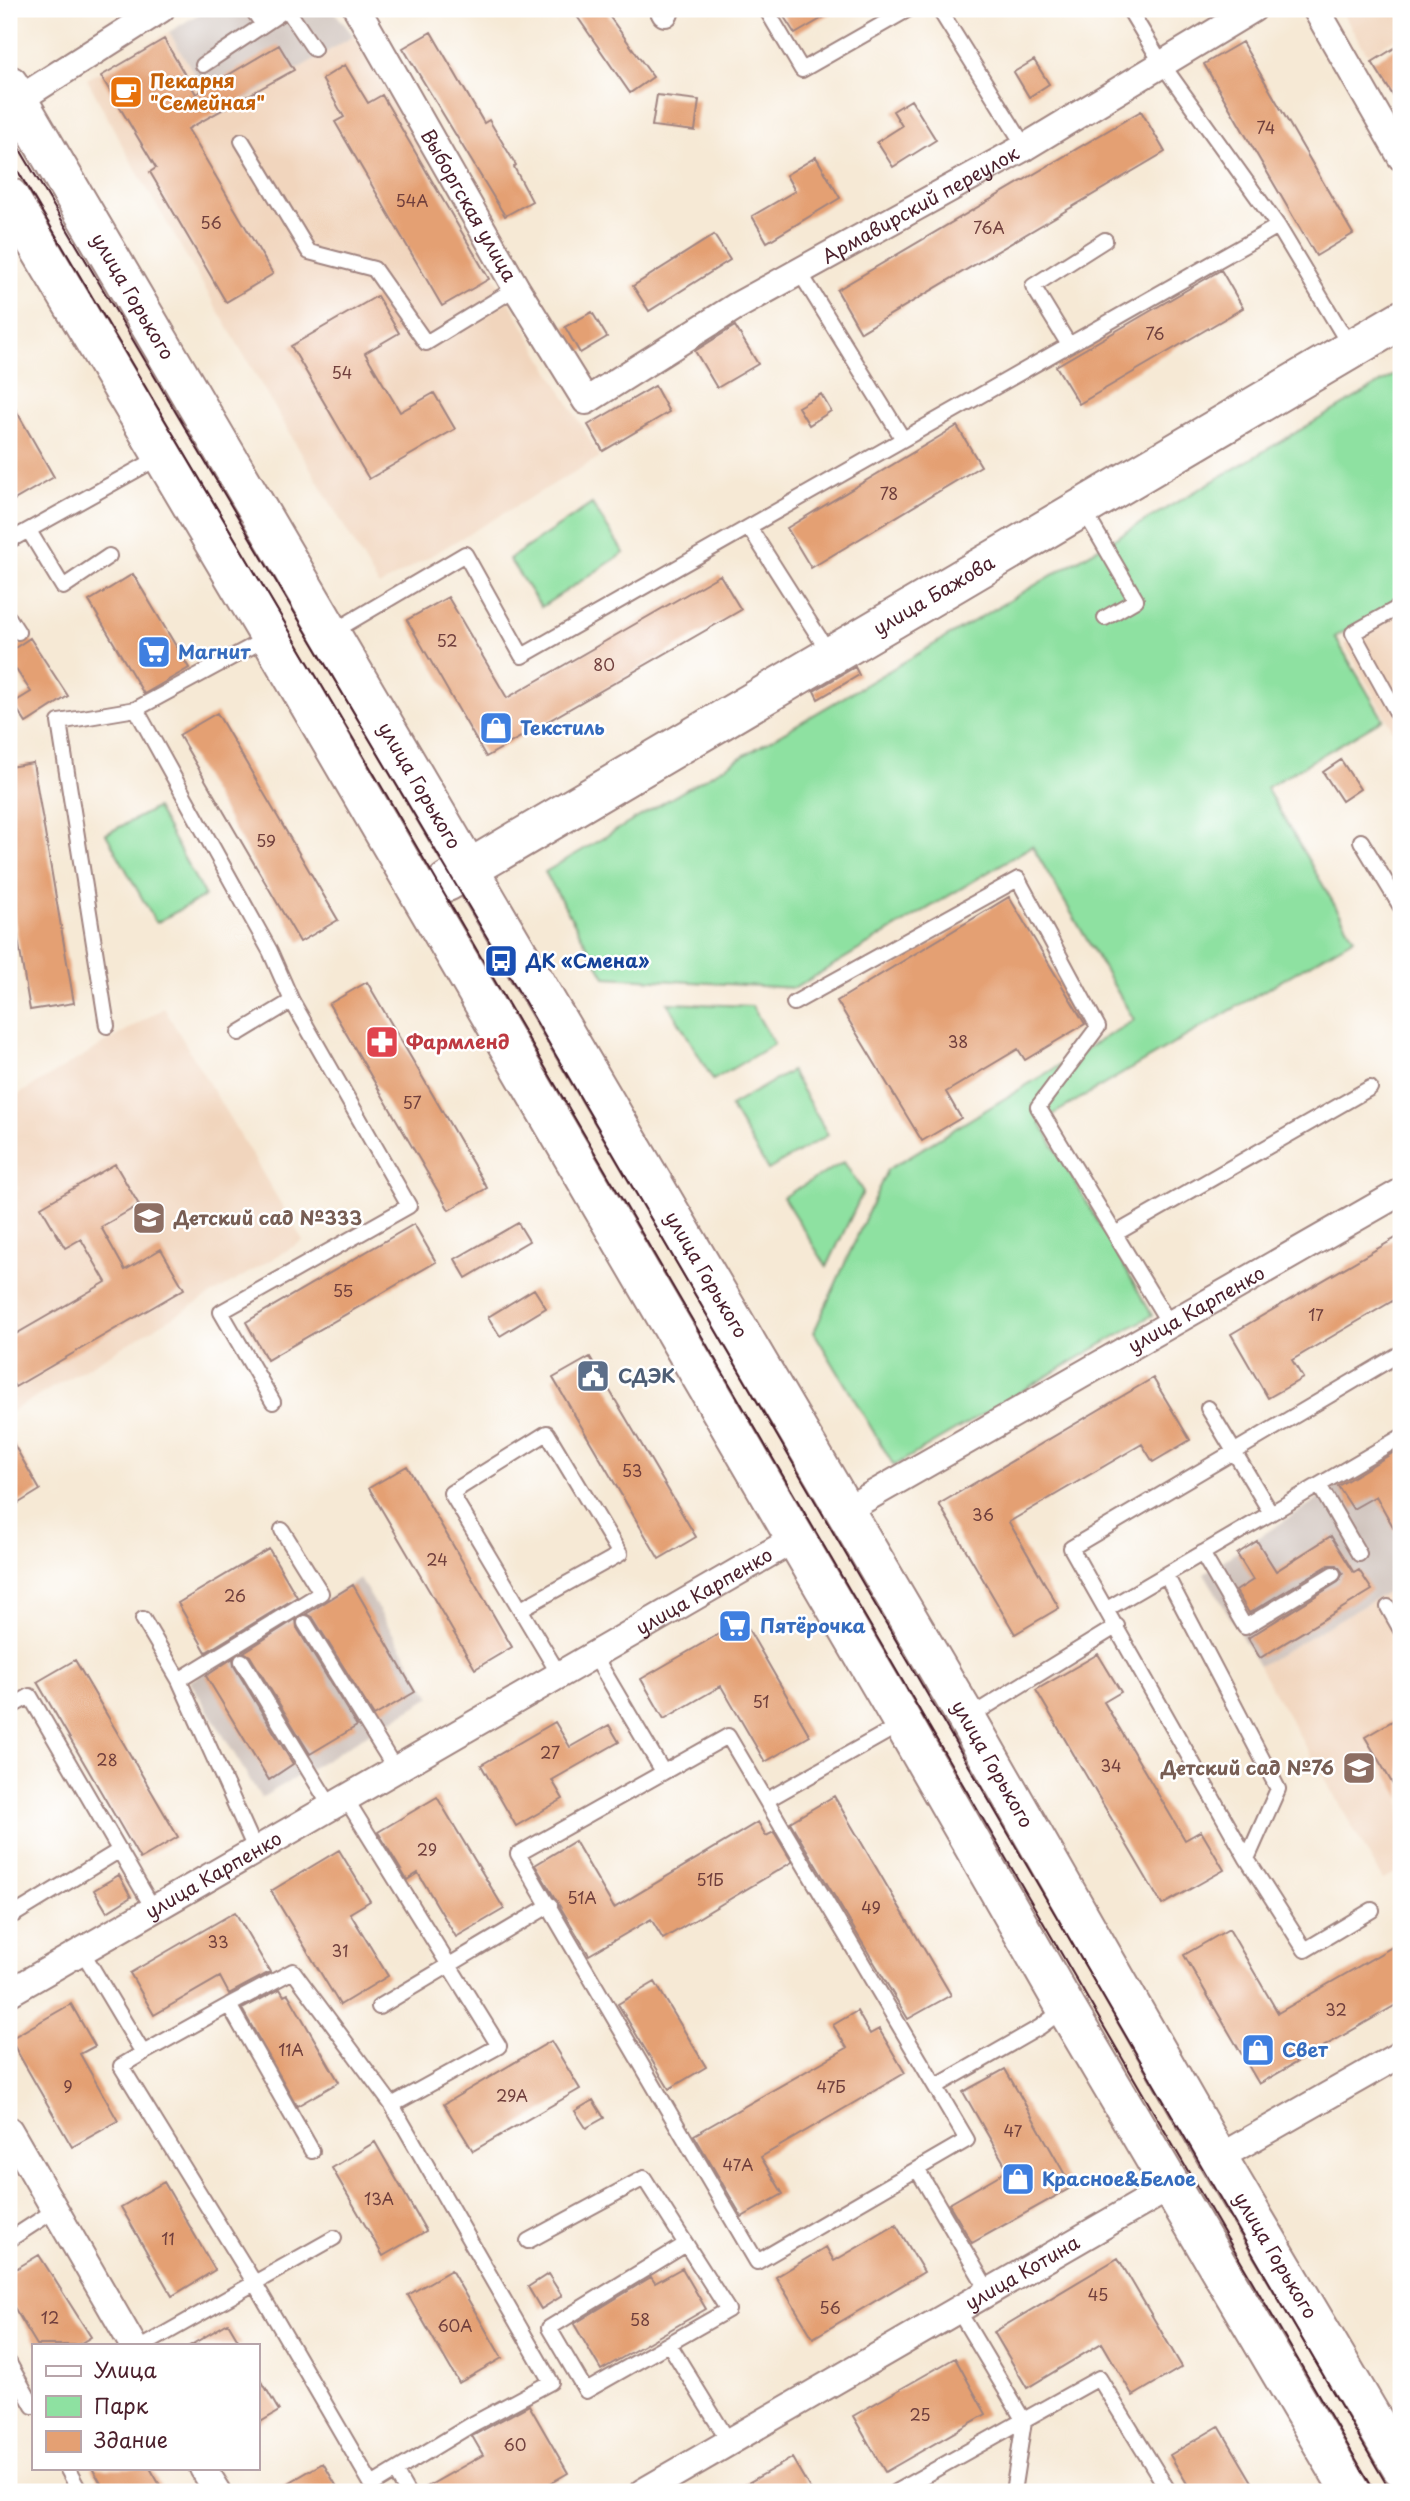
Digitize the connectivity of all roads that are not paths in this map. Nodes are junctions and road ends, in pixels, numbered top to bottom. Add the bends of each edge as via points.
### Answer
1 (160, 9) edge
2 (252, 9) edge
3 (287, 9) edge
4 (356, 9) edge
5 (766, 9) edge
6 (909, 9) edge
7 (939, 9) edge
8 (1129, 9) edge
9 (1253, 9) edge
10 (1316, 9) edge
11 (262, 25) junction
12 (314, 49) dead end
13 (1162, 64) junction
14 (203, 65) dead end
15 (13, 93) edge
16 (242, 141) dead end
17 (1025, 147) junction
18 (1401, 157) edge
19 (9, 197) edge
20 (1278, 226) junction
21 (1105, 240) dead end
22 (799, 271) junction
23 (516, 288) junction
24 (1401, 320) edge
25 (1069, 345) junction
26 (1352, 349) junction
27 (586, 401) joint
28 (903, 439) junction
29 (162, 456) junction
30 (1083, 508) junction
31 (749, 527) junction
32 (29, 531) junction
33 (9, 541) edge
34 (108, 556) dead end
35 (1401, 606) edge
36 (9, 618) edge
37 (1105, 618) dead end
38 (18, 632) dead end
39 (330, 634) junction
40 (270, 637) junction
41 (831, 657) junction
42 (136, 709) junction
43 (1401, 720) edge
44 (1361, 841) dead end
45 (468, 870) junction
46 (421, 897) junction
47 (1401, 907) edge
48 (292, 1001) junction
49 (794, 1003) dead end
50 (107, 1026) dead end
51 (239, 1033) dead end
52 (1370, 1088) dead end
53 (1401, 1192) edge
54 (1115, 1234) junction
55 (1170, 1325) junction
56 (1401, 1353) edge
57 (273, 1402) dead end
58 (1208, 1408) dead end
59 (1401, 1437) edge
60 (1233, 1452) junction
61 (1319, 1485) junction
62 (844, 1511) junction
63 (1271, 1513) junction
64 (282, 1530) dead end
65 (796, 1538) junction
66 (1202, 1553) junction
67 (1359, 1553) dead end
68 (1333, 1574) dead end
69 (1166, 1575) junction
70 (1388, 1607) dead end
71 (521, 1609) junction
72 (1107, 1609) junction
73 (143, 1619) dead end
74 (305, 1623) dead end
75 (1117, 1626) junction
76 (1401, 1630) edge
77 (594, 1655) junction
78 (242, 1661) dead end
79 (560, 1676) junction
80 (179, 1680) junction
81 (9, 1709) edge
82 (967, 1719) junction
83 (903, 1723) junction
84 (396, 1770) junction
85 (662, 1770) junction
86 (767, 1800) junction
87 (339, 1803) junction
88 (120, 1850) junction
89 (256, 1851) junction
90 (1247, 1859) junction
91 (9, 1903) edge
92 (550, 1905) junction
93 (155, 1910) junction
94 (1372, 1910) dead end
95 (82, 1951) junction
96 (450, 1965) junction
97 (9, 1993) edge
98 (229, 2005) junction
99 (379, 2007) dead end
100 (1066, 2008) junction
101 (143, 2053) junction
102 (1401, 2054) edge
103 (937, 2086) junction
104 (392, 2105) junction
105 (9, 2130) edge
106 (313, 2151) dead end
107 (1218, 2158) junction
108 (917, 2169) junction
109 (1170, 2187) junction
110 (55, 2210) junction
111 (334, 2238) dead end
112 (9, 2240) edge
113 (528, 2241) dead end
114 (686, 2244) junction
115 (254, 2282) junction
116 (989, 2292) junction
117 (958, 2310) junction
118 (132, 2344) edge
119 (147, 2344) edge
120 (669, 2344) junction
121 (9, 2363) edge
122 (32, 2404) edge
123 (1024, 2421) junction
124 (729, 2442) junction
125 (1401, 2467) edge
126 (68, 2470) edge
127 (204, 2470) edge
128 (395, 2471) junction
129 (80, 2492) edge
130 (218, 2492) edge
131 (407, 2492) edge
132 (643, 2492) edge
133 (895, 2492) edge
134 (1013, 2492) edge
135 (1169, 2492) edge
136 (1351, 2492) edge

1 - 15 street
2 - 11 lane
3 - 11 lane
3 - 12 lane
4 - 23 street, Выборгская улица
5 - 6 lane via 802,70
7 - 17 lane
8 - 13 lane
9 - 13 street, Армавирский переулок
10 - 18 street
11 - 14 lane
13 - 17 street, Армавирский переулок
13 - 20 lane
15 - 39 main road, улица Горького
16 - 23 lane via 309,252 374,269 426,343
17 - 22 street, Армавирский переулок
19 - 29 main road
20 - 25 lane
20 - 26 lane
21 - 25 lane via 1033,286
22 - 27 street, Армавирский переулок
22 - 28 lane
23 - 27 street, Выборгская улица
24 - 26 main road, улица Бажова
25 - 28 lane
26 - 30 main road, улица Бажова
28 - 31 lane
29 - 32 lane
29 - 40 main road
30 - 37 lane via 1136,600
30 - 41 main road, улица Бажова
31 - 39 lane via 522,656 466,554
31 - 41 lane
32 - 33 lane
32 - 34 lane via 63,587
35 - 43 lane via 1353,633
36 - 38 lane
39 - 45 main road, улица Горького
40 - 42 lane
40 - 46 main road
41 - 45 main road, улица Бажова
42 - 48 lane via 270,951
42 - 50 lane via 59,722
44 - 47 lane
45 - 46 main road, улица Бажова
45 - 62 main road, улица Горького
46 - 65 main road
48 - 51 lane
48 - 57 lane via 409,1206 221,1312
49 - 54 lane via 1018,879 1098,1027 1038,1107
52 - 54 lane
53 - 55 street, улица Карпенко
54 - 55 lane
55 - 62 street, улица Карпенко
56 - 60 lane
58 - 60 lane
59 - 61 lane
60 - 63 lane
60 - 72 lane via 1071,1548
61 - 63 lane
61 - 67 lane
62 - 65 main road, улица Карпенко
62 - 82 main road, улица Горького
63 - 66 lane
64 - 80 lane via 321,1593
65 - 77 street, улица Карпенко
65 - 83 main road
66 - 68 lane via 1245,1627
66 - 69 lane
69 - 72 lane
69 - 90 lane via 1278,1789
70 - 76 lane
71 - 71 lane via 620,1554 547,1433 451,1493
71 - 79 lane
72 - 75 lane
73 - 80 lane
74 - 84 lane
75 - 82 lane
75 - 90 lane
77 - 79 street, улица Карпенко
77 - 85 lane
78 - 87 lane
79 - 84 street, улица Карпенко
80 - 89 lane
81 - 88 lane via 30,1696
82 - 107 main road, улица Горького
83 - 86 lane
83 - 100 main road
84 - 87 street, улица Карпенко
85 - 86 lane via 728,1736
85 - 92 lane via 518,1854
86 - 103 lane
87 - 89 street, улица Карпенко
87 - 96 lane
88 - 91 lane via 15,1914
88 - 93 lane
89 - 93 street, улица Карпенко
90 - 94 lane via 1305,1950
92 - 96 lane
92 - 108 lane via 757,2262
93 - 95 street, улица Карпенко
95 - 97 street, улица Карпенко
95 - 101 lane
96 - 99 lane
96 - 104 lane via 499,2046
98 - 101 lane
98 - 104 lane via 293,1971
98 - 106 lane
100 - 103 lane
100 - 109 main road
101 - 115 lane via 121,2066
102 - 107 street, улица Котина
103 - 108 lane via 967,2140
104 - 128 lane via 551,2382
105 - 110 street
107 - 109 main road, улица Котина
107 - 125 main road, улица Горького
108 - 116 lane
109 - 116 street, улица Котина
109 - 136 main road
110 - 112 lane
110 - 118 street
111 - 115 lane
113 - 114 lane via 644,2178
114 - 120 lane via 728,2310
114 - 120 lane via 549,2328 586,2391
115 - 119 lane
115 - 128 lane via 372,2485
116 - 117 street, улица Котина
117 - 123 lane
117 - 124 street, улица Котина
120 - 124 lane
121 - 122 lane
123 - 133 lane
123 - 134 lane
123 - 135 lane via 1100,2378
124 - 132 street, улица Котина
126 - 129 lane
127 - 130 street
128 - 131 lane

